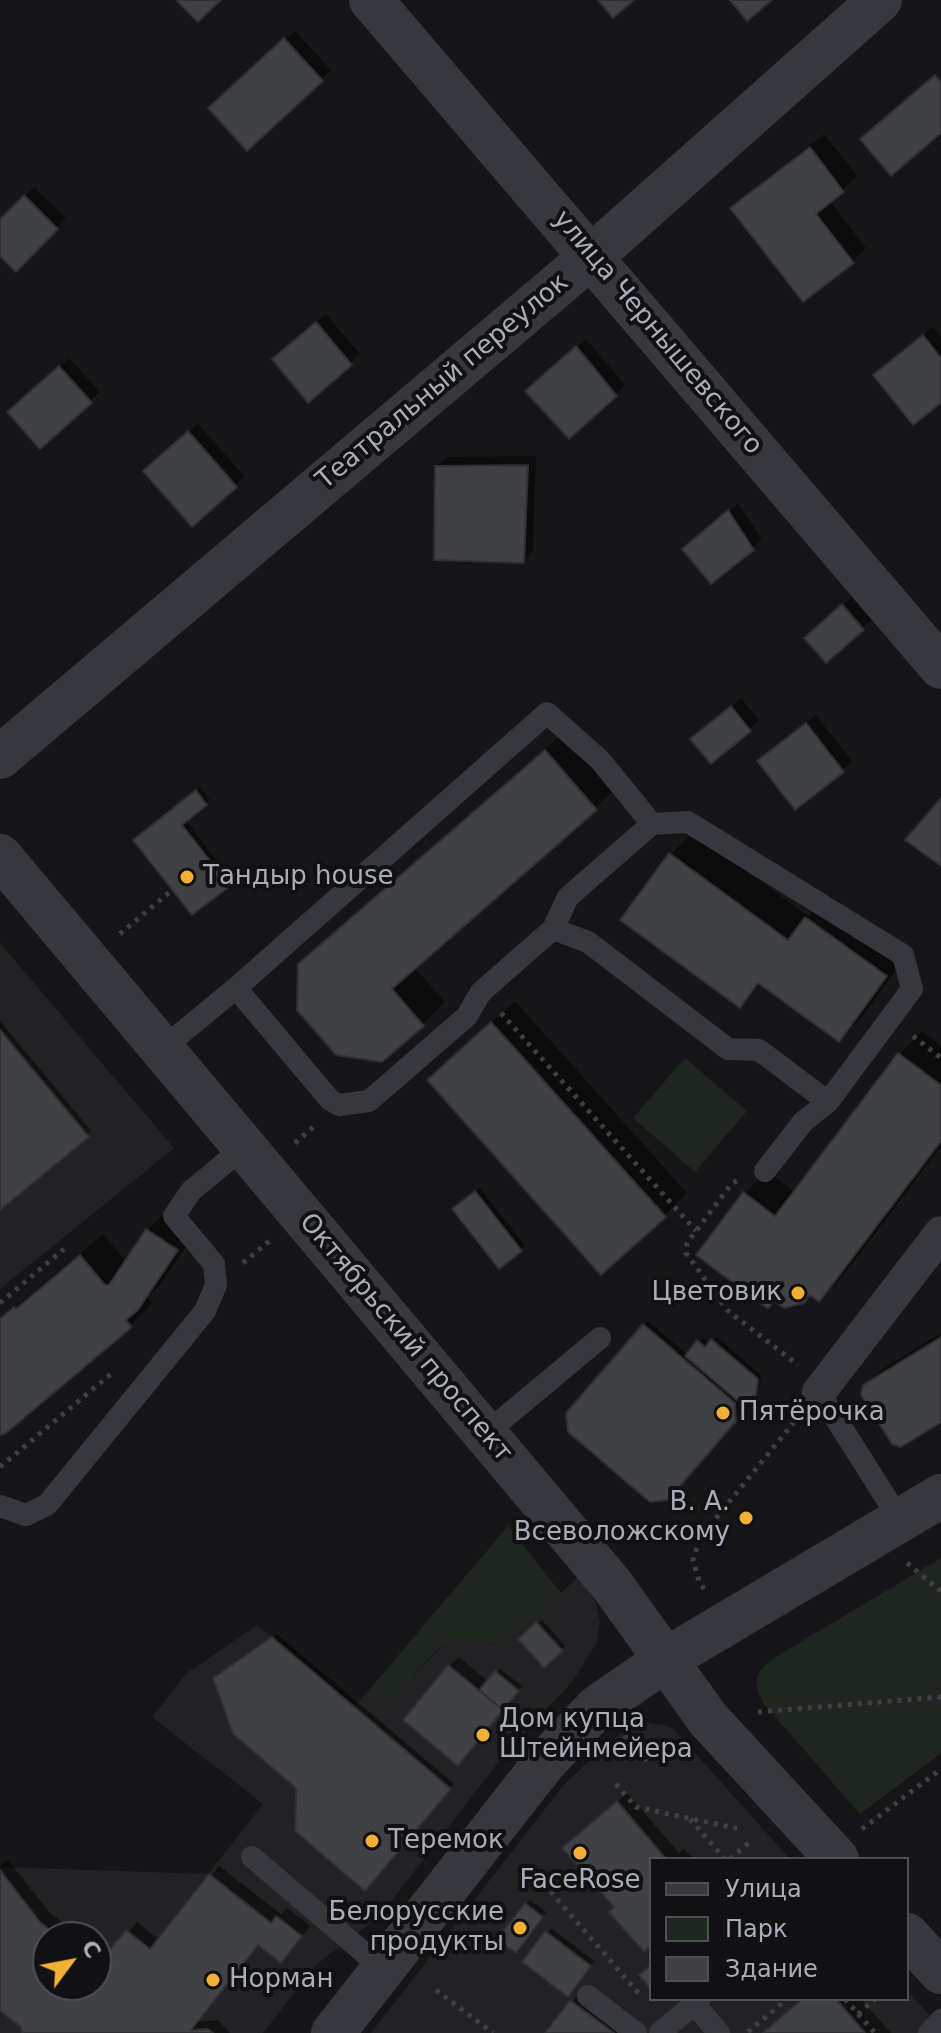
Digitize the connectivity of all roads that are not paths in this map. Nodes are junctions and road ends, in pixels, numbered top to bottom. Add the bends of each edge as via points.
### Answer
1 (371, 0) edge
2 (880, 0) edge
3 (592, 256) junction
4 (941, 667) edge
5 (0, 757) edge
6 (652, 824) junction
7 (0, 856) edge
8 (553, 929) junction
9 (236, 988) junction
10 (162, 1049) junction
11 (828, 1102) junction
12 (244, 1147) junction
13 (765, 1171) road end
14 (941, 1233) edge
15 (600, 1338) dead end
16 (821, 1388) joint
17 (485, 1434) junction
18 (941, 1496) edge
19 (0, 1506) edge
20 (903, 1541) junction
21 (665, 1660) junction
22 (847, 1846) edge
23 (252, 1857) dead end
24 (909, 1937) edge
25 (383, 1969) junction
26 (941, 1972) edge
27 (588, 1996) dead end
28 (697, 2002) edge
29 (941, 2020) edge
30 (664, 2030) edge
31 (333, 2033) edge
32 (636, 2033) edge
33 (719, 2033) edge
34 (929, 2033) edge

1 - 3 street, улица Чернышевского
2 - 3 street, Театральный переулок
3 - 4 street, улица Чернышевского
3 - 5 street, Театральный переулок
6 - 8 lane via 568,897
6 - 9 lane via 600,760 547,713
6 - 11 lane via 688,822 903,955 912,989
7 - 10 street, Октябрьский проспект
8 - 9 lane via 481,992 467,1016 369,1101 339,1105 330,1100
8 - 11 lane via 588,942 728,1049 759,1050
9 - 10 lane
10 - 12 street, Октябрьский проспект
11 - 13 lane via 803,1122
12 - 17 street, Октябрьский проспект
12 - 19 lane via 191,1191 174,1216 214,1264 216,1285 205,1311 47,1505 26,1515
14 - 16 street
15 - 17 lane
16 - 20 lane
17 - 21 street, Октябрьский проспект via 612,1585
18 - 20 street
20 - 21 street
21 - 22 street, Октябрьский проспект via 708,1719
21 - 25 street via 597,1707 544,1763
23 - 25 lane
24 - 26 street
25 - 31 street
27 - 32 lane
28 - 30 lane
28 - 33 lane
29 - 34 lane

